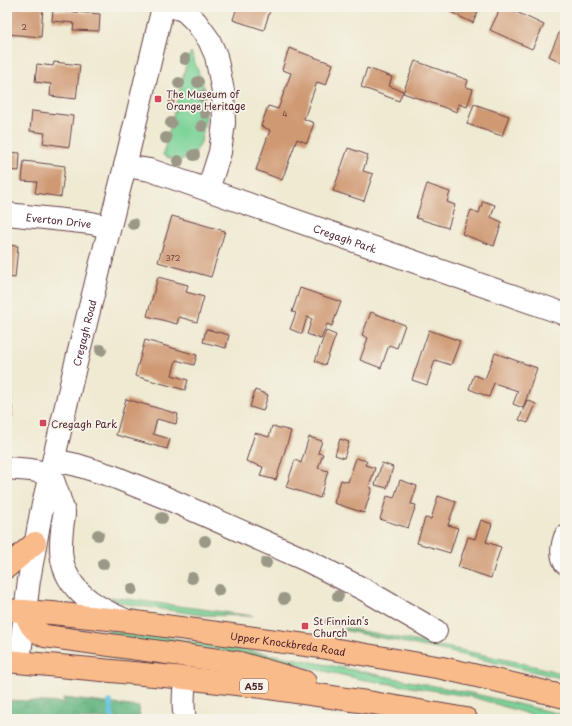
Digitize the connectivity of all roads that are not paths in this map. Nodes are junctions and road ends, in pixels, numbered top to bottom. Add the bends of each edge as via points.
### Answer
1 (163, 7) edge
2 (173, 7) edge
3 (125, 166) junction
4 (208, 190) junction
5 (7, 214) edge
6 (109, 227) junction
7 (565, 314) edge
8 (52, 467) junction
9 (7, 468) edge
10 (565, 537) edge
11 (35, 543) junction
12 (565, 563) edge
13 (7, 567) edge
14 (16, 610) edge
15 (128, 621) junction
16 (436, 631) dead end
17 (13, 661) edge
18 (185, 678) junction
19 (565, 697) edge
20 (373, 703) junction
21 (185, 719) edge
22 (466, 719) edge

1 - 3 street, Cregagh Road
2 - 4 street via 185,11 209,40 216,56 223,91 224,123 220,152
3 - 4 street, Cregagh Park via 150,170
3 - 6 street, Cregagh Road
4 - 7 street, Cregagh Park
5 - 6 street, Everton Drive
6 - 8 street, Cregagh Road
8 - 9 street via 31,470
8 - 11 street, Cregagh Road
8 - 15 street via 64,512 61,556 65,571 71,582 94,605
8 - 16 street via 77,465 164,497 306,560
10 - 12 street
11 - 13 highway
11 - 14 street, Cregagh Road
14 - 15 highway, Upper Knockbreda Road
14 - 17 street, Cregagh Road
14 - 20 highway via 36,632 45,636 240,663
15 - 19 highway, Upper Knockbreda Road via 321,647 442,668
17 - 18 highway, A55
18 - 20 highway, A55
18 - 21 street
20 - 22 highway, A55

